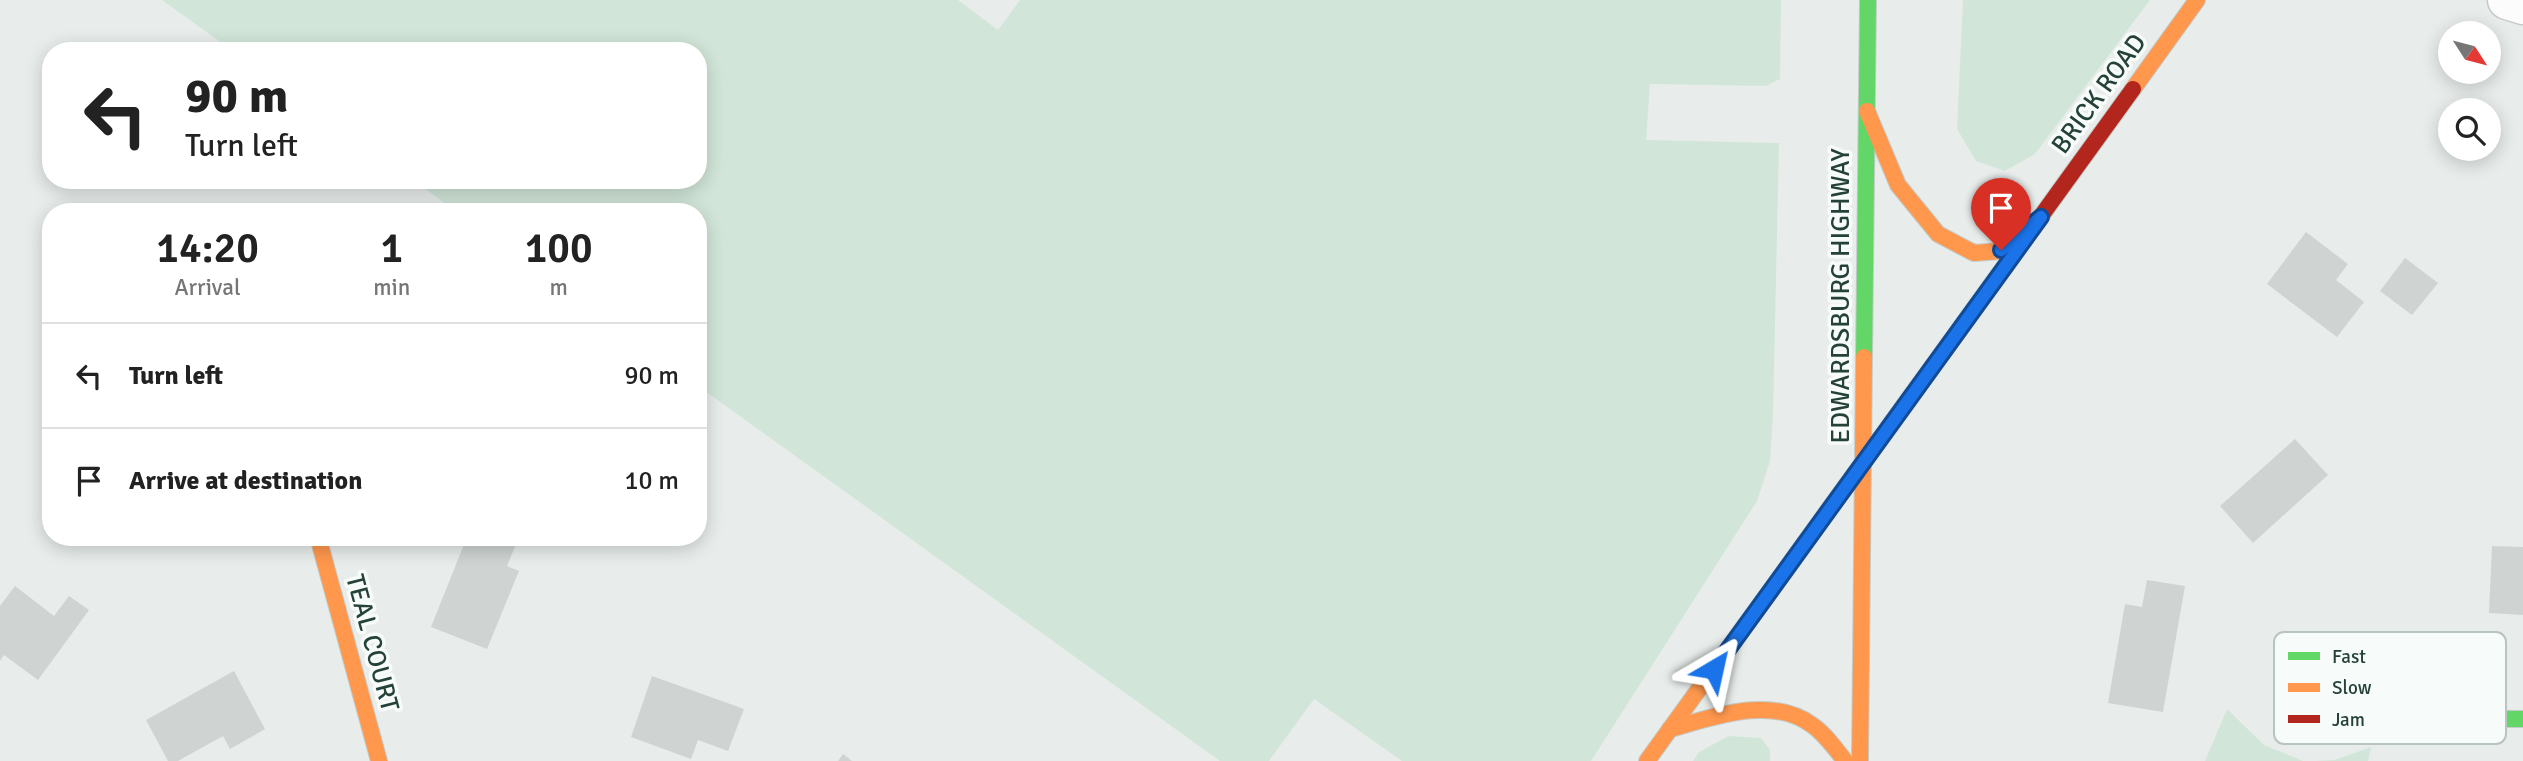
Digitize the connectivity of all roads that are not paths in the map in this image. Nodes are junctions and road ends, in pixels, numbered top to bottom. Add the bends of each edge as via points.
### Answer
1 (1868, 0) edge
2 (2197, 0) edge
3 (2507, 0) edge
4 (2523, 5) edge
5 (1867, 111) junction
6 (2041, 217) junction
7 (1864, 463) junction
8 (320, 546) edge
9 (1670, 729) junction
10 (379, 761) edge
11 (1647, 761) edge
12 (1845, 761) edge
13 (1860, 761) edge

1 - 5 street, EDWARDSBURG HIGHWAY
2 - 6 street, BRICK ROAD
3 - 4 street
5 - 6 street via 1898,185 1938,234 1974,253 2001,250
5 - 7 street, EDWARDSBURG HIGHWAY
6 - 7 street, BRICK ROAD
7 - 9 street, BRICK ROAD
7 - 13 street, EDWARDSBURG HIGHWAY
8 - 10 street, TEAL COURT
9 - 11 street, BRICK ROAD
9 - 12 street via 1730,713 1780,710 1805,720

